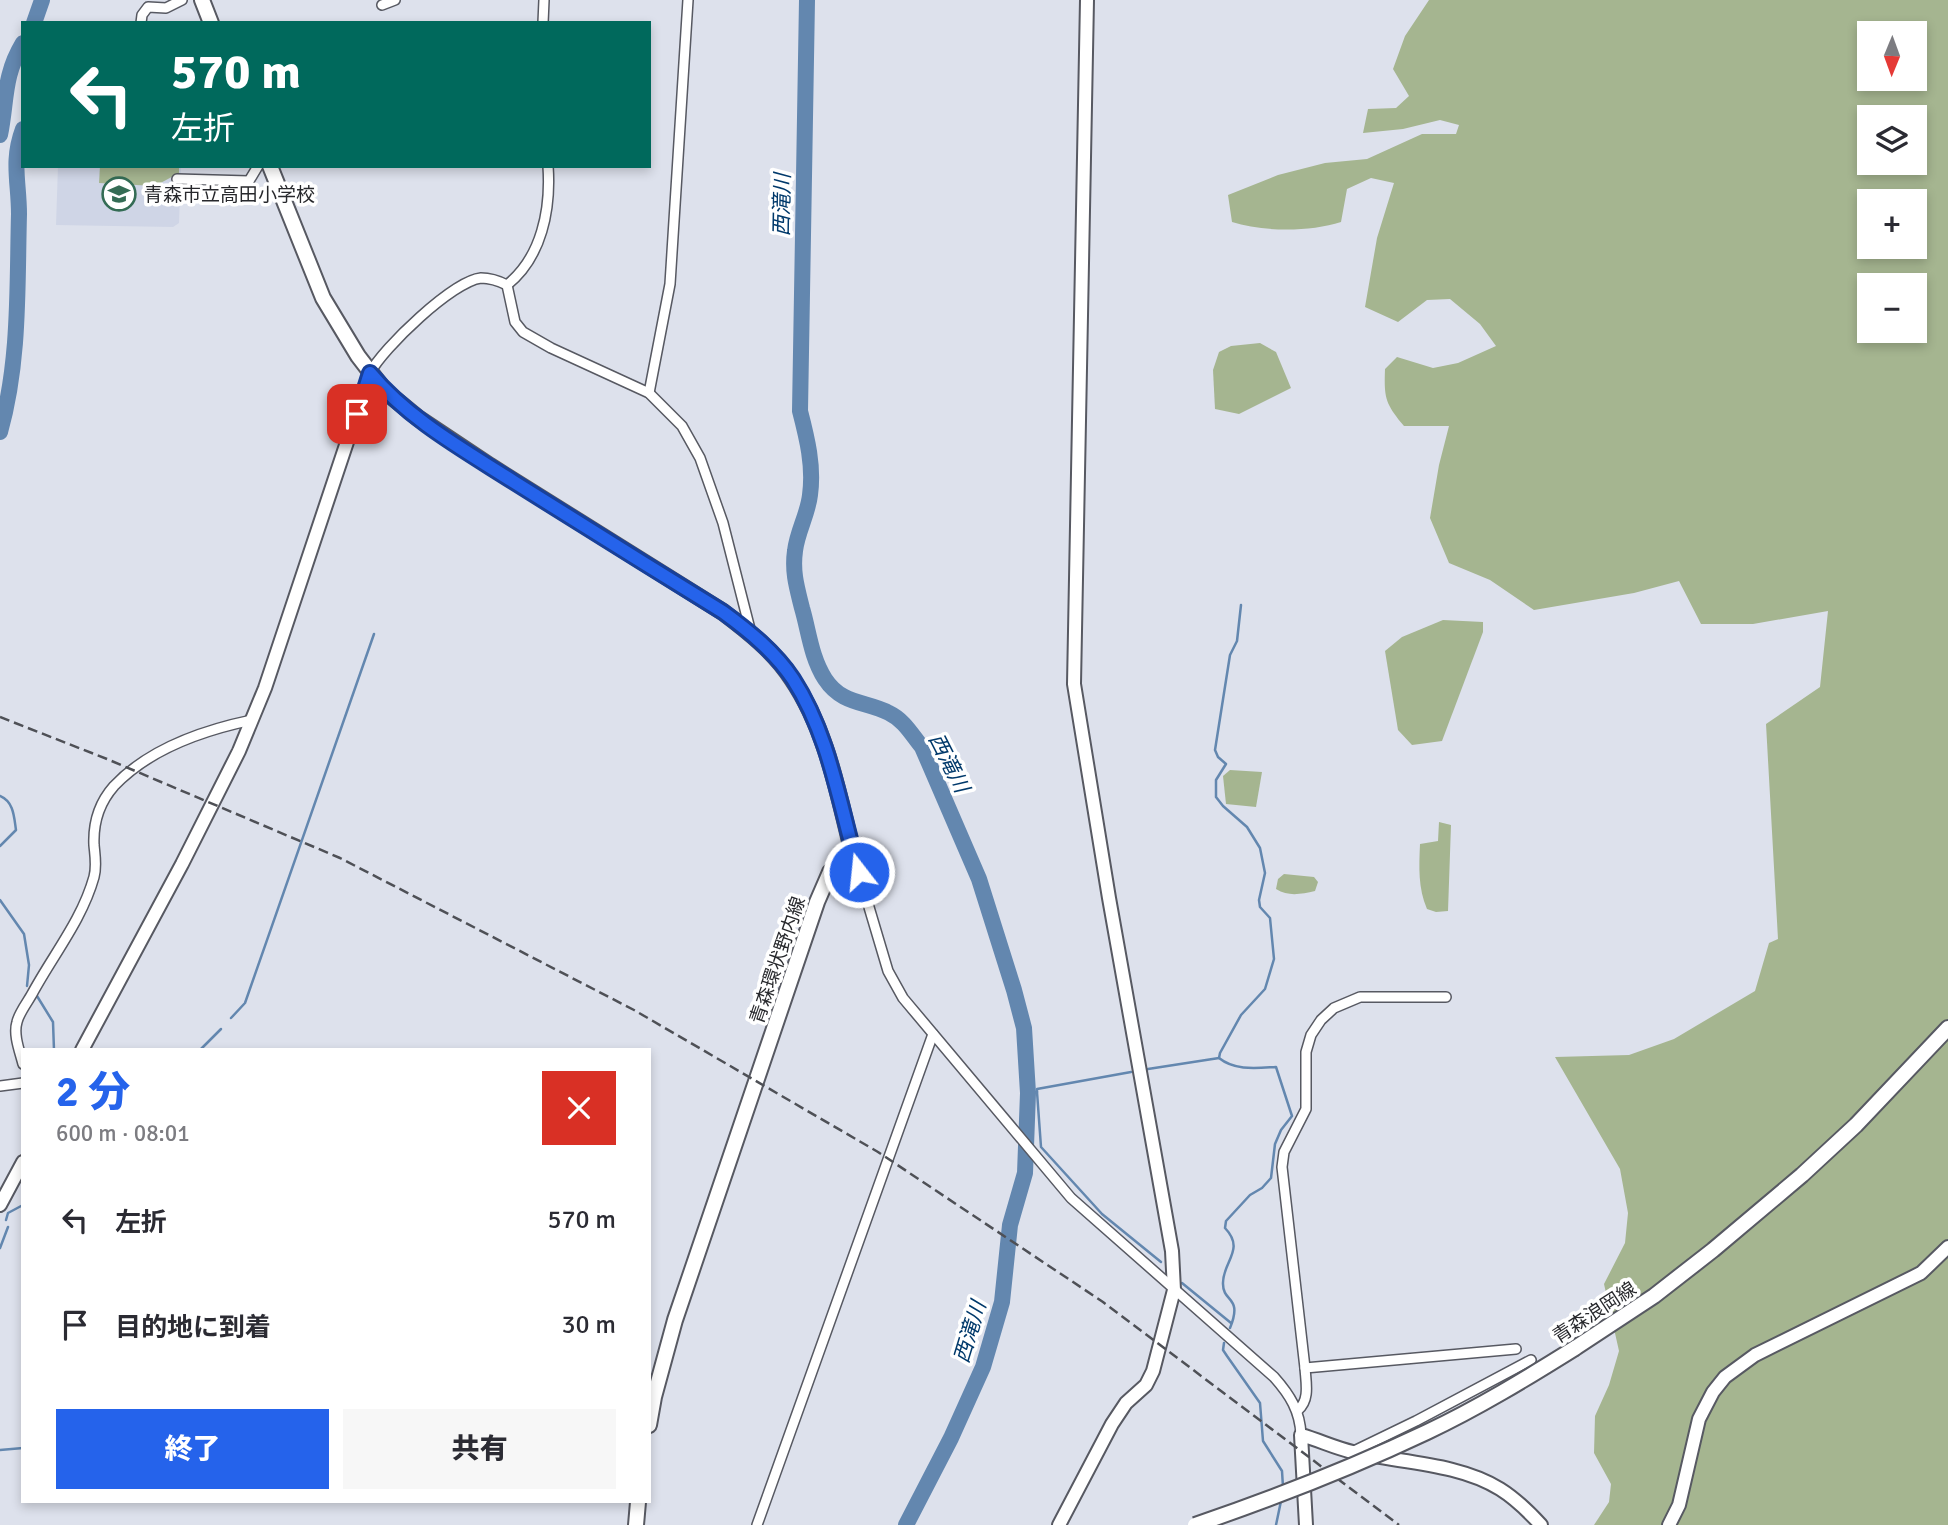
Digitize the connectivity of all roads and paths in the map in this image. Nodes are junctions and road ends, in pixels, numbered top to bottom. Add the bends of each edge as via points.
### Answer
1 (181, 0) edge
2 (202, 0) edge
3 (395, 0) edge
4 (544, 0) edge
5 (688, 0) edge
6 (1087, 0) edge
7 (382, 5) dead end
8 (141, 21) edge
9 (210, 21) edge
10 (543, 21) edge
11 (257, 168) edge
12 (271, 168) edge
13 (548, 168) edge
14 (177, 179) dead end
15 (507, 285) junction
16 (370, 373) junction
17 (649, 393) junction
18 (751, 633) junction
19 (252, 720) junction
20 (852, 850) junction
21 (1446, 997) dead end
22 (1948, 1028) edge
23 (933, 1034) junction
24 (83, 1048) edge
25 (21, 1056) edge
26 (21, 1083) edge
27 (0, 1086) edge
28 (21, 1164) edge
29 (7, 1180) edge
30 (0, 1205) edge
31 (1948, 1247) edge
32 (1174, 1290) junction
33 (1516, 1349) dead end
34 (1531, 1360) dead end
35 (1305, 1368) junction
36 (1298, 1410) junction
37 (651, 1414) edge
38 (1301, 1435) junction
39 (1352, 1452) junction
40 (638, 1503) edge
41 (636, 1525) edge
42 (757, 1525) edge
43 (1059, 1525) edge
44 (1195, 1525) edge
45 (1306, 1525) edge
46 (1541, 1525) edge
47 (1669, 1525) edge

1 - 8 street via 166,8 148,7
2 - 9 main road
3 - 7 street
4 - 10 street
5 - 17 street via 670,284
6 - 32 street via 1074,684 1172,1251
11 - 14 street via 249,181
12 - 16 main road via 323,298
13 - 15 street via 542,232 521,274
15 - 16 street via 480,278 462,285 384,351
15 - 17 street via 515,322 523,332
16 - 18 main road via 418,418
16 - 19 street
17 - 18 street via 682,426 700,458 723,523
18 - 20 main road via 792,678 818,730
19 - 24 street via 182,864
19 - 25 street via 219,726 170,747 136,767 104,799 94,823 96,870 89,896 17,1022
20 - 23 street via 888,971
20 - 37 main road, 青森環状野内線 via 830,872 817,902 678,1310
21 - 35 street via 1360,997 1334,1008 1311,1035 1306,1052 1306,1110 1284,1152 1282,1167
22 - 44 main road, 青森浪岡線, bridge via 1802,1175 1654,1296 1524,1379 1429,1431 1342,1471
23 - 32 street via 1071,1198
23 - 42 street
26 - 27 street
28 - 29 street
29 - 30 street
31 - 47 street via 1921,1273 1755,1355 1726,1377 1699,1419 1679,1505
32 - 36 street via 1274,1377
32 - 43 street via 1153,1371 1112,1424
33 - 35 street
34 - 39 street
35 - 36 street via 1306,1396
36 - 38 street
38 - 39 street
38 - 45 street
39 - 46 street via 1477,1478 1500,1489
40 - 41 main road

